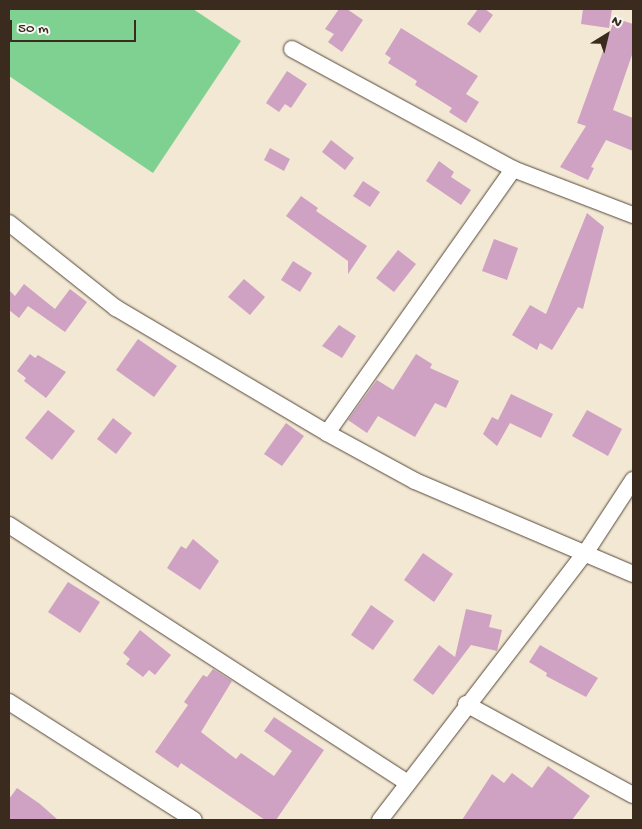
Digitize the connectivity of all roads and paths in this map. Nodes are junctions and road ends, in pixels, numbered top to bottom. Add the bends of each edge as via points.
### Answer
1 (292, 49) dead end
2 (513, 169) junction
3 (633, 215) edge
4 (9, 222) edge
5 (327, 432) junction
6 (633, 480) edge
7 (9, 525) edge
8 (586, 552) junction
9 (633, 574) edge
10 (9, 702) edge
11 (466, 704) junction
12 (408, 783) junction
13 (633, 795) edge
14 (194, 820) edge
15 (380, 820) edge

1 - 2 street
2 - 3 street
2 - 5 street
4 - 5 street via 116,308
5 - 8 street via 415,481
6 - 8 street
7 - 12 street
8 - 9 street
8 - 11 street
10 - 14 street
11 - 12 street
11 - 13 street
12 - 15 street

